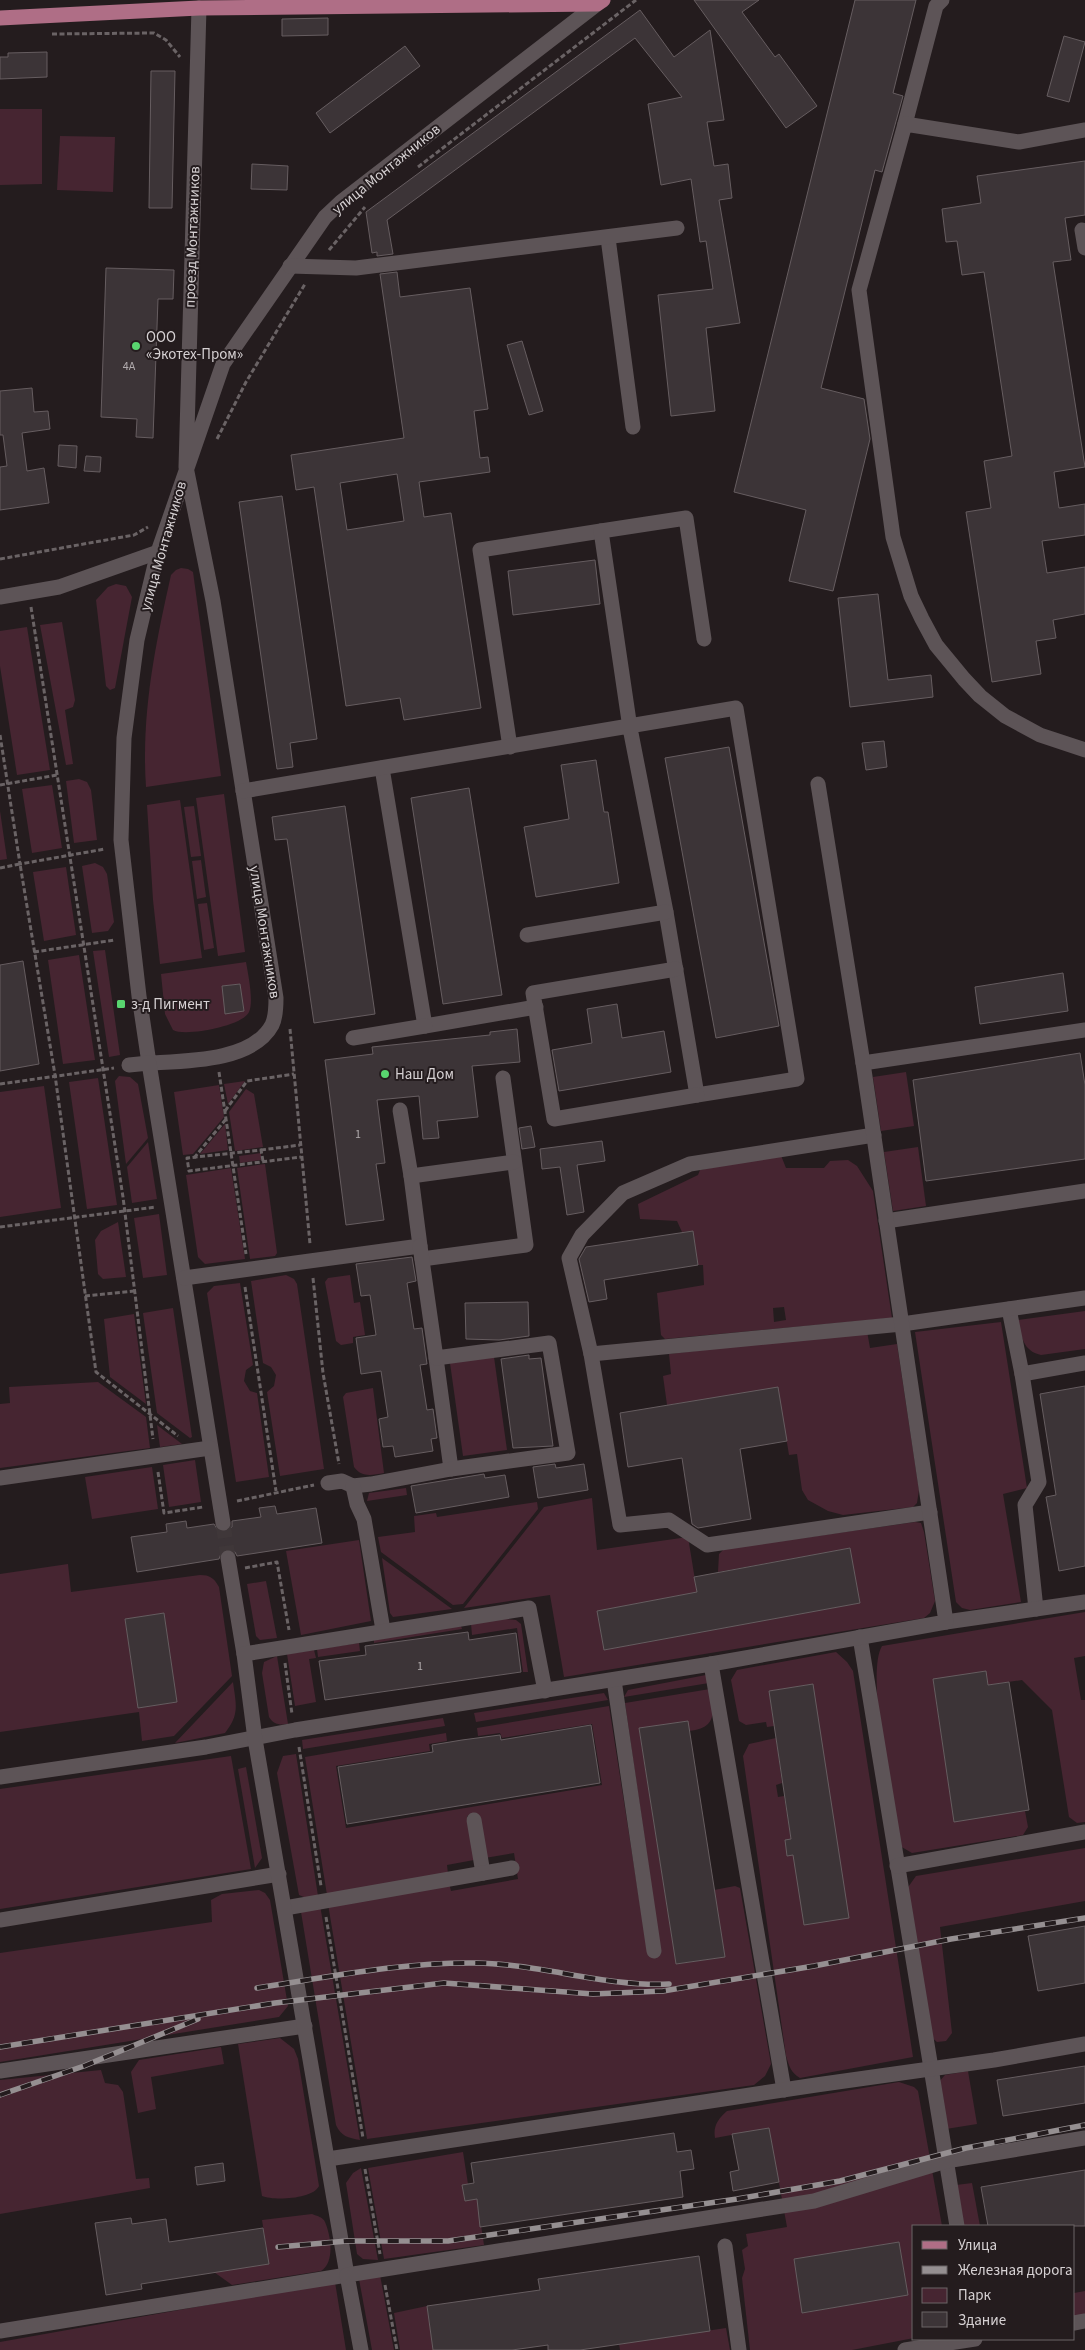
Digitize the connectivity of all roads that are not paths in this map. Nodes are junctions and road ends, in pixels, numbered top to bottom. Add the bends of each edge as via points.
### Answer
1 (942, 0) edge
2 (600, 2) edge
3 (199, 8) junction
4 (0, 18) edge
5 (905, 124) junction
6 (1085, 130) edge
7 (677, 228) dead end
8 (1082, 230) dead end
9 (608, 238) junction
10 (1085, 248) edge
11 (290, 266) junction
12 (633, 427) dead end
13 (186, 467) junction
14 (601, 531) junction
15 (158, 552) junction
16 (0, 596) edge
17 (704, 639) dead end
18 (630, 728) junction
19 (510, 747) junction
20 (1085, 750) edge
21 (382, 768) junction
22 (818, 784) dead end
23 (243, 791) junction
24 (666, 912) junction
25 (527, 935) dead end
26 (676, 969) junction
27 (536, 1007) junction
28 (425, 1026) junction
29 (1085, 1030) edge
30 (353, 1038) dead end
31 (149, 1063) junction
32 (863, 1063) junction
33 (129, 1065) road end
34 (503, 1078) dead end
35 (697, 1095) junction
36 (400, 1110) dead end
37 (874, 1135) junction
38 (514, 1162) junction
39 (411, 1176) junction
40 (1085, 1191) edge
41 (886, 1221) junction
42 (421, 1252) junction
43 (184, 1278) junction
44 (1085, 1298) edge
45 (1008, 1309) junction
46 (902, 1324) junction
47 (591, 1354) junction
48 (436, 1358) junction
49 (1085, 1363) edge
50 (1022, 1374) junction
51 (203, 1449) junction
52 (451, 1469) junction
53 (0, 1478) edge
54 (930, 1512) junction
55 (223, 1522) tunnel mouth
56 (229, 1564) tunnel mouth
57 (1085, 1602) edge
58 (1036, 1609) junction
59 (946, 1622) junction
60 (383, 1630) junction
61 (860, 1637) junction
62 (244, 1654) junction
63 (711, 1664) junction
64 (614, 1680) junction
65 (545, 1691) junction
66 (256, 1739) junction
67 (0, 1776) edge
68 (474, 1820) dead end
69 (1085, 1832) edge
70 (897, 1866) junction
71 (512, 1868) dead end
72 (483, 1873) junction
73 (279, 1874) junction
74 (284, 1908) junction
75 (0, 1920) edge
76 (654, 1951) dead end
77 (305, 2026) junction
78 (1085, 2044) edge
79 (930, 2068) junction
80 (0, 2071) edge
81 (784, 2090) junction
82 (1085, 2138) edge
83 (328, 2159) junction
84 (946, 2161) junction
85 (957, 2225) edge
86 (725, 2246) dead end
87 (347, 2275) junction
88 (0, 2331) edge
89 (969, 2340) edge
90 (361, 2350) edge
91 (739, 2350) edge
92 (905, 2350) edge

1 - 5 street via 936,6
2 - 3 main road
2 - 11 street, улица Монтажников via 342,202
3 - 4 main road
3 - 13 street, проезд Монтажников
5 - 6 street via 1019,142
5 - 20 street via 859,290 893,537 911,596 922,619 936,645 964,678 985,701 1005,716 1040,735
7 - 9 street
8 - 10 street
9 - 11 street via 356,268
9 - 12 street
11 - 13 street, улица Монтажников via 223,364
13 - 15 street, улица Монтажников
13 - 23 street, улица Монтажников
14 - 17 street via 686,518
14 - 18 street
14 - 19 street via 480,550
15 - 16 street via 59,587
15 - 31 street, улица Монтажников via 136,640 124,738 122,846
18 - 19 street
18 - 24 street
18 - 35 street via 736,708 797,1078
19 - 21 street
21 - 23 street
21 - 28 street
22 - 32 street
23 - 31 street, улица Монтажников via 275,988 276,1007 272,1025 266,1033 238,1051 216,1057
24 - 25 street
24 - 26 street
26 - 27 street via 533,993
26 - 35 street
27 - 28 street
27 - 35 street via 554,1119
28 - 30 street
29 - 32 street
31 - 33 street
31 - 43 street
32 - 37 street
34 - 38 street
36 - 39 street
37 - 41 street
37 - 47 street via 690,1164 623,1193 582,1235 569,1258
38 - 39 street
38 - 42 street via 526,1245
39 - 42 street
40 - 41 street
41 - 46 street
42 - 43 street via 311,1261
42 - 48 street
43 - 51 street
44 - 45 street
45 - 46 street
45 - 50 street
46 - 47 street
46 - 54 street
47 - 54 street via 620,1525 669,1520 707,1545
48 - 52 street
48 - 52 street via 549,1343 568,1453
49 - 50 street
50 - 58 street via 1039,1482 1025,1505
51 - 53 street
51 - 55 street via 227,1503
52 - 60 street via 341,1483 364,1519
54 - 59 street
56 - 62 street
57 - 58 street
58 - 59 street
59 - 61 street
60 - 62 street
60 - 65 street via 529,1608
61 - 63 street
61 - 70 street
62 - 66 street
63 - 64 street
63 - 81 street
64 - 65 street
64 - 76 street
65 - 66 street
66 - 67 street
66 - 73 street
68 - 72 street
69 - 70 street
70 - 79 street
71 - 72 street
72 - 74 street
73 - 74 street
73 - 75 street
74 - 77 street
77 - 80 street
77 - 83 street
78 - 79 street
79 - 81 street
79 - 84 street
81 - 83 street
82 - 84 street
83 - 87 street
84 - 85 street
84 - 87 street via 814,2201
86 - 91 street
87 - 88 street
87 - 90 street
89 - 92 street

